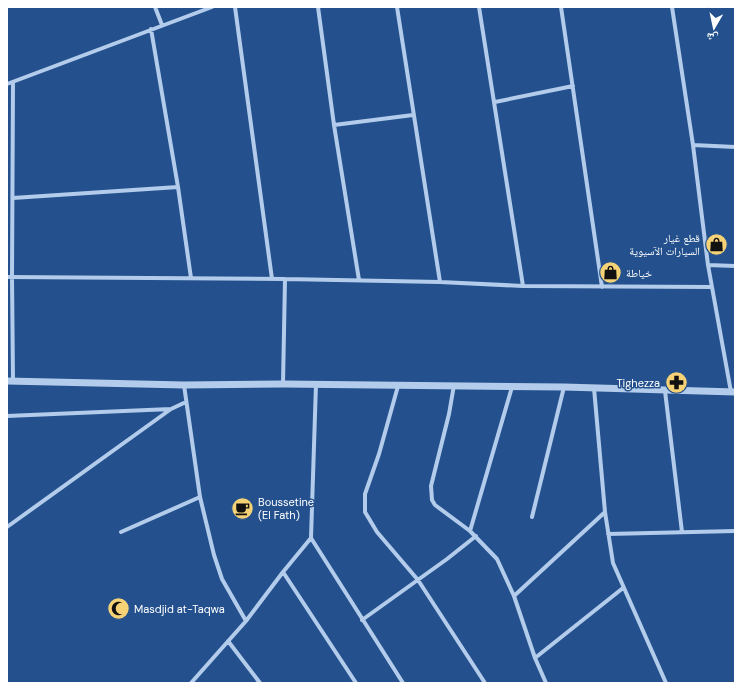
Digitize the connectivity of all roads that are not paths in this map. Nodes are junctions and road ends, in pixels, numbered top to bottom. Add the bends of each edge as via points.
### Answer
1 (155, 7) edge
2 (212, 7) edge
3 (235, 7) edge
4 (318, 7) edge
5 (397, 7) edge
6 (479, 7) edge
7 (561, 7) edge
8 (672, 7) edge
9 (162, 26) junction
10 (151, 29) junction
11 (13, 82) junction
12 (7, 84) edge
13 (573, 86) junction
14 (495, 102) junction
15 (413, 115) junction
16 (334, 125) junction
17 (693, 145) junction
18 (735, 147) edge
19 (178, 187) junction
20 (13, 198) junction
21 (708, 265) junction
22 (735, 266) edge
23 (9, 277) edge
24 (191, 278) junction
25 (272, 279) junction
26 (285, 279) junction
27 (359, 280) junction
28 (440, 282) junction
29 (523, 286) junction
30 (602, 287) junction
31 (712, 287) junction
32 (10, 381) edge
33 (283, 384) junction
34 (316, 384) junction
35 (184, 385) junction
36 (454, 385) junction
37 (398, 386) junction
38 (512, 387) junction
39 (564, 387) junction
40 (594, 388) junction
41 (666, 391) junction
42 (733, 392) edge
43 (186, 402) junction
44 (171, 409) junction
45 (7, 416) edge
46 (200, 497) junction
47 (605, 512) junction
48 (532, 517) dead end
49 (7, 527) edge
50 (470, 531) junction
51 (735, 531) edge
52 (121, 532) dead end
53 (682, 532) junction
54 (608, 534) junction
55 (476, 536) junction
56 (311, 538) junction
57 (283, 572) junction
58 (418, 580) junction
59 (623, 588) junction
60 (514, 596) junction
61 (362, 620) junction
62 (246, 621) junction
63 (228, 641) junction
64 (535, 658) junction
65 (190, 683) edge
66 (260, 683) edge
67 (356, 683) edge
68 (403, 683) edge
69 (485, 683) edge
70 (546, 683) edge
71 (666, 683) edge

1 - 9 street
2 - 9 street
3 - 25 street
4 - 16 street
5 - 15 street
6 - 14 street
7 - 13 street
8 - 17 street
9 - 10 street
10 - 11 street
10 - 19 street
11 - 12 street
11 - 20 street
13 - 14 street
13 - 30 street
14 - 29 street
15 - 16 street
15 - 28 street
16 - 27 street
17 - 18 street
17 - 21 street
19 - 20 street
19 - 24 street
20 - 23 street
21 - 22 street
21 - 31 street
23 - 24 street
23 - 32 street
24 - 25 street
25 - 26 street
26 - 27 street
26 - 33 street
27 - 28 street
28 - 29 street
29 - 30 street
30 - 31 street
31 - 42 street
32 - 35 street
33 - 34 street
33 - 35 street
34 - 37 street
34 - 56 street
35 - 43 street
36 - 37 street
36 - 38 street
36 - 50 street via 431,494 435,505
37 - 58 street via 365,494 365,512 377,532
38 - 39 street
38 - 50 street
39 - 40 street
39 - 48 street
40 - 41 street
40 - 47 street
41 - 42 street
41 - 53 street
43 - 44 street
43 - 46 street
44 - 45 street
44 - 49 street
46 - 52 street
46 - 62 street via 222,580
47 - 54 street
47 - 60 street
50 - 55 street
51 - 53 street
53 - 54 street
54 - 59 street via 613,563
55 - 58 street
55 - 60 street via 497,559
56 - 57 street
56 - 61 street
57 - 62 street
57 - 67 street
58 - 61 street
58 - 69 street
59 - 64 street
59 - 71 street
60 - 64 street
61 - 68 street
62 - 63 street
63 - 65 street
63 - 66 street
64 - 70 street

